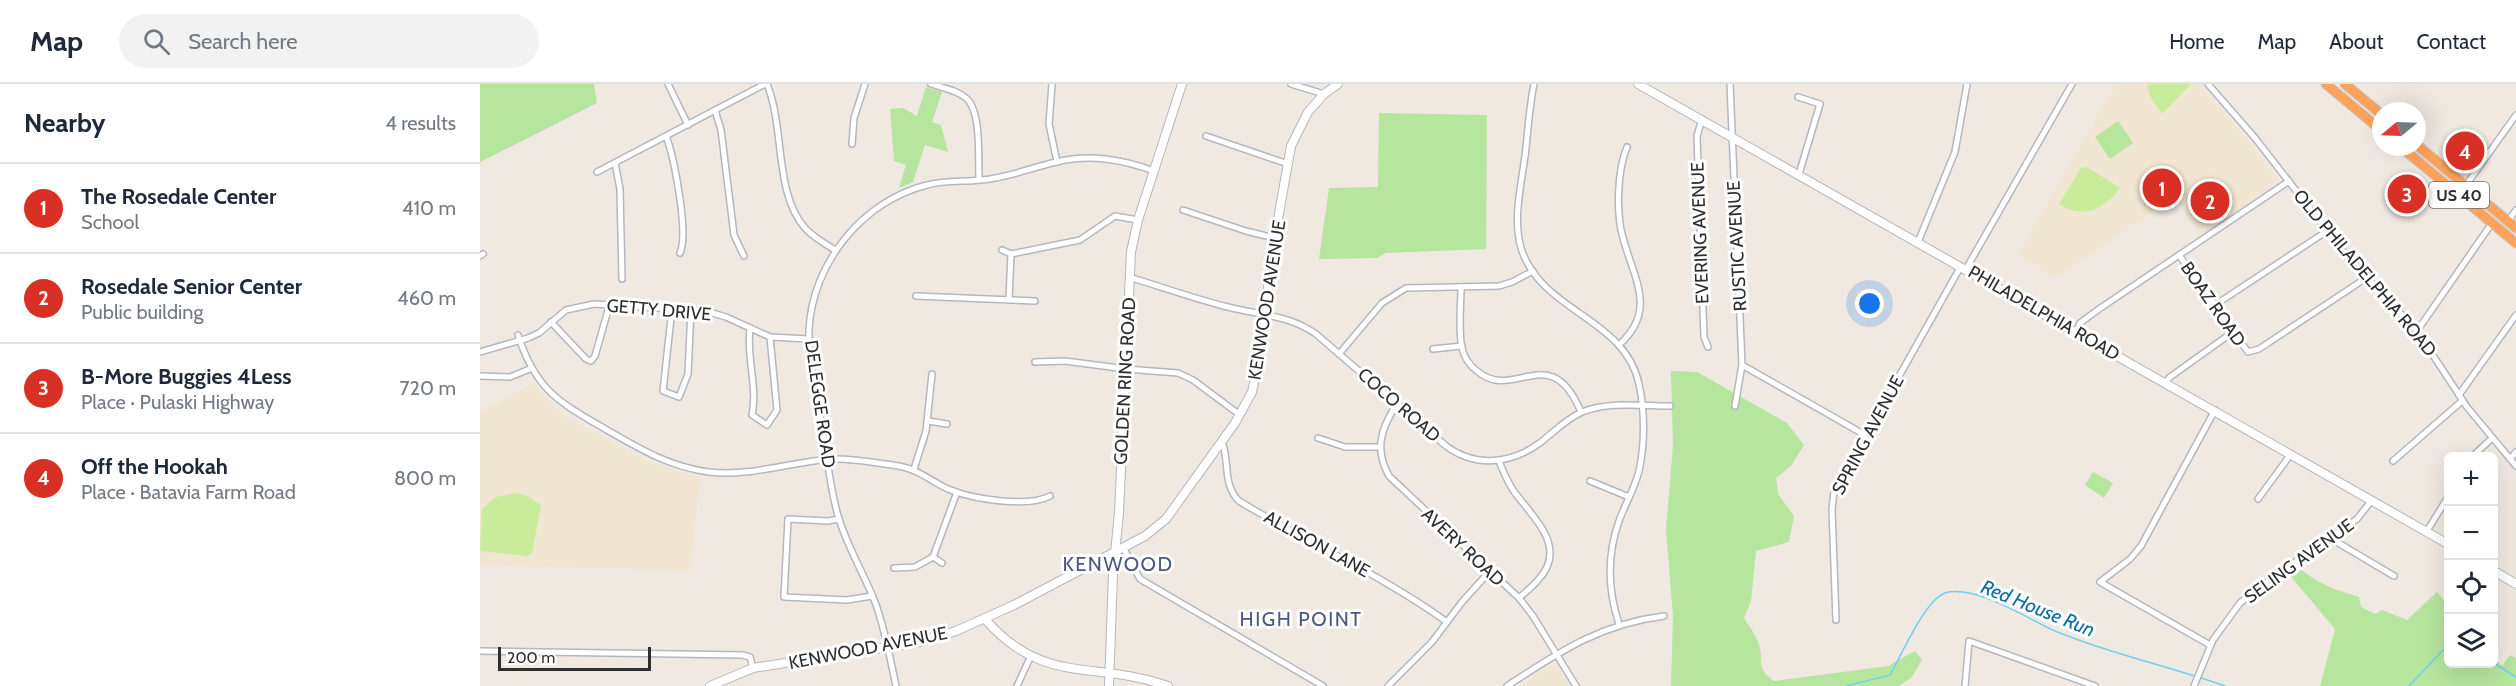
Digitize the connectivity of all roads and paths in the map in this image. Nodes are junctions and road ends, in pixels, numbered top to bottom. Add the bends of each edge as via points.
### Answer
1 (668, 84) edge
2 (766, 84) edge
3 (865, 84) edge
4 (932, 84) edge
5 (1052, 84) edge
6 (1182, 84) edge
7 (1291, 84) edge
8 (1338, 84) edge
9 (1534, 84) edge
10 (1638, 84) edge
11 (1730, 84) edge
12 (1967, 84) edge
13 (2072, 84) edge
14 (2208, 84) edge
15 (2326, 84) edge
16 (2345, 84) edge
17 (1324, 94) junction
18 (1798, 97) dead end
19 (2372, 106) edge
20 (715, 110) junction
21 (2516, 115) edge
22 (1702, 119) junction
23 (2372, 122) edge
24 (688, 125) junction
25 (1731, 135) junction
26 (666, 136) junction
27 (1206, 136) dead end
28 (852, 144) dead end
29 (1627, 147) dead end
30 (2426, 152) edge
31 (2412, 156) edge
32 (1057, 162) junction
33 (615, 163) junction
34 (1288, 164) junction
35 (1154, 171) junction
36 (597, 172) dead end
37 (1799, 174) junction
38 (979, 180) junction
39 (2289, 181) junction
40 (2465, 185) junction
41 (2459, 195) junction
42 (1183, 210) dead end
43 (2516, 210) edge
44 (1138, 220) junction
45 (2492, 223) junction
46 (2512, 225) edge
47 (2326, 231) junction
48 (1275, 238) junction
49 (1918, 242) junction
50 (2516, 243) edge
51 (835, 250) junction
52 (1002, 250) dead end
53 (681, 253) dead end
54 (1011, 254) junction
55 (2179, 255) junction
56 (744, 256) dead end
57 (1963, 267) junction
58 (1533, 271) junction
59 (1129, 277) junction
60 (2366, 278) junction
61 (622, 279) dead end
62 (1461, 287) junction
63 (916, 296) dead end
64 (1009, 300) junction
65 (1035, 301) dead end
66 (610, 303) junction
67 (2215, 305) junction
68 (672, 309) junction
69 (691, 309) junction
70 (1266, 315) junction
71 (2516, 315) edge
72 (551, 322) junction
73 (750, 328) junction
74 (2076, 331) junction
75 (2417, 331) junction
76 (2233, 332) junction
77 (770, 337) junction
78 (519, 338) junction
79 (809, 339) junction
80 (480, 344) edge
81 (1620, 344) junction
82 (1462, 346) junction
83 (1708, 347) dead end
84 (1433, 349) dead end
85 (481, 352) edge
86 (1339, 354) junction
87 (1035, 362) dead end
88 (1742, 365) junction
89 (532, 368) junction
90 (1126, 369) junction
91 (932, 374) dead end
92 (480, 376) edge
93 (2166, 382) junction
94 (2460, 398) junction
95 (1397, 404) junction
96 (1642, 406) junction
97 (1670, 406) dead end
98 (1735, 406) dead end
99 (2215, 410) junction
100 (1581, 412) junction
101 (1240, 415) junction
102 (928, 421) junction
103 (947, 424) dead end
104 (1865, 435) junction
105 (1318, 438) dead end
106 (2492, 438) junction
107 (1222, 442) junction
108 (1380, 447) junction
109 (2477, 452) edge
110 (2516, 452) edge
111 (2292, 454) junction
112 (828, 459) junction
113 (2510, 459) junction
114 (1499, 461) junction
115 (2393, 461) dead end
116 (2516, 466) edge
117 (914, 469) junction
118 (1590, 481) dead end
119 (957, 492) junction
120 (1050, 496) dead end
121 (1629, 497) junction
122 (2258, 499) dead end
123 (2372, 500) junction
124 (2444, 503) edge
125 (839, 519) junction
126 (2427, 531) junction
127 (2330, 538) junction
128 (2444, 542) edge
129 (1123, 547) junction
130 (1114, 551) junction
131 (933, 557) junction
132 (942, 563) dead end
133 (894, 568) dead end
134 (1490, 571) junction
135 (2498, 574) edge
136 (2394, 576) dead end
137 (2516, 584) edge
138 (872, 596) junction
139 (1519, 598) junction
140 (1664, 616) dead end
141 (985, 619) junction
142 (1836, 620) dead end
143 (1447, 621) junction
144 (1619, 624) junction
145 (2211, 645) junction
146 (887, 648) junction
147 (480, 651) edge
148 (1557, 654) junction
149 (1029, 660) junction
150 (753, 668) junction
151 (1110, 675) junction
152 (2195, 684) edge
153 (710, 686) edge
154 (896, 686) edge
155 (1017, 686) edge
156 (1109, 686) edge
157 (1168, 686) edge
158 (1323, 686) edge
159 (1388, 686) edge
160 (1507, 686) edge
161 (1576, 686) edge
162 (1965, 686) edge
163 (2095, 686) edge

1 - 24 street
2 - 20 street
2 - 51 street via 776,111 790,203 807,230
3 - 28 street via 854,118
4 - 38 street via 964,97 972,106 977,125
5 - 32 street via 1049,124
6 - 35 main road, GOLDEN RING ROAD
7 - 17 street
8 - 17 main road, KENWOOD AVENUE
9 - 58 street via 1517,230
10 - 22 main road, PHILADELPHIA ROAD
11 - 25 street, RUSTIC AVENUE
12 - 49 street via 1955,152
13 - 57 street, SPRING AVENUE
14 - 39 street, OLD PHILADELPHIA ROAD
15 - 23 highway
16 - 19 highway
17 - 34 main road, KENWOOD AVENUE via 1300,126
18 - 37 street via 1820,104
20 - 24 street
20 - 56 street via 723,142 734,235
21 - 40 street
22 - 25 main road, PHILADELPHIA ROAD
22 - 83 street, EVERING AVENUE via 1697,136 1704,337
24 - 26 street
25 - 37 main road, PHILADELPHIA ROAD
25 - 88 street, RUSTIC AVENUE
26 - 33 street
26 - 53 street via 683,228
27 - 34 street
29 - 81 street via 1620,166 1620,226 1641,311 1636,327
30 - 40 highway, US 40
31 - 41 highway, US 40
32 - 35 street, DELEGGE ROAD via 1100,158
32 - 38 street, DELEGGE ROAD via 1015,175
33 - 36 street
33 - 61 street via 620,189
34 - 48 main road, KENWOOD AVENUE
35 - 44 main road, GOLDEN RING ROAD
37 - 49 main road, PHILADELPHIA ROAD
38 - 51 street, DELEGGE ROAD via 936,183 898,196 869,214
39 - 47 street, OLD PHILADELPHIA ROAD
39 - 55 street
40 - 41 street
40 - 46 highway, US 40
41 - 45 highway, US 40
42 - 48 street
43 - 46 street
44 - 54 street via 1115,216 1080,240
44 - 59 main road, GOLDEN RING ROAD
45 - 50 highway, US 40
45 - 75 street
47 - 60 street, OLD PHILADELPHIA ROAD
47 - 67 street
48 - 70 main road, KENWOOD AVENUE
49 - 57 main road, PHILADELPHIA ROAD
51 - 79 street, DELEGGE ROAD via 815,297
52 - 54 street
54 - 64 street
55 - 67 street, BOAZ ROAD
55 - 74 street via 2086,318
57 - 74 main road, PHILADELPHIA ROAD
57 - 104 street, SPRING AVENUE
58 - 62 street via 1506,285
58 - 81 street via 1556,297
59 - 70 street, COCO ROAD
59 - 90 main road, GOLDEN RING ROAD
60 - 75 street, OLD PHILADELPHIA ROAD
60 - 76 street, BOAZ ROAD via 2259,349 2248,352
62 - 82 street
62 - 86 street via 1414,286 1395,293
63 - 64 street
64 - 65 street
66 - 68 street, GETTY DRIVE
66 - 72 street, GETTY DRIVE via 575,307
66 - 72 street via 591,361
67 - 76 street, BOAZ ROAD
68 - 69 street, GETTY DRIVE
68 - 69 street via 663,391 679,398 688,374
69 - 73 street, GETTY DRIVE via 726,317
70 - 86 street, COCO ROAD via 1301,324
70 - 101 main road, KENWOOD AVENUE via 1255,386
71 - 94 street
72 - 78 street, GETTY DRIVE via 535,335
73 - 77 street, GETTY DRIVE
73 - 77 street via 752,415 766,426 777,410
74 - 93 main road, PHILADELPHIA ROAD
75 - 94 street, OLD PHILADELPHIA ROAD
76 - 93 street
77 - 79 street, GETTY DRIVE
78 - 85 street, GETTY DRIVE
78 - 89 street
79 - 112 street, DELEGGE ROAD
80 - 85 street
81 - 96 street via 1634,368
82 - 84 street
82 - 100 street via 1469,363 1485,377 1501,381 1541,374 1558,379 1573,394
86 - 95 street, COCO ROAD
87 - 90 street via 1065,361
88 - 98 street, RUSTIC AVENUE
88 - 104 street
89 - 92 street via 510,377
89 - 112 street via 563,405 645,452 675,464 709,472 740,473
90 - 101 street via 1170,371 1185,376
90 - 130 main road, GOLDEN RING ROAD
91 - 102 street
93 - 99 main road, PHILADELPHIA ROAD
94 - 106 street, OLD PHILADELPHIA ROAD
94 - 115 street
95 - 108 street via 1384,426
95 - 114 street, COCO ROAD via 1458,454
96 - 97 street, COCO ROAD
96 - 100 street, COCO ROAD via 1601,407
96 - 121 street via 1641,459
99 - 111 main road, PHILADELPHIA ROAD
99 - 145 street via 2141,546 2100,582
100 - 114 street, COCO ROAD via 1533,448
101 - 107 main road, KENWOOD AVENUE
102 - 103 street
102 - 117 street
104 - 142 street, SPRING AVENUE via 1832,501
105 - 108 street via 1344,447
106 - 109 street
106 - 113 street, OLD PHILADELPHIA ROAD
107 - 129 main road, KENWOOD AVENUE via 1166,519
107 - 143 street, ALLISON LANE via 1228,480 1239,501 1382,580
108 - 134 street, AVERY ROAD via 1385,469 1394,482
110 - 113 street
111 - 122 street
111 - 123 main road, PHILADELPHIA ROAD
112 - 117 street
112 - 125 street, DELEGGE ROAD
113 - 116 street, OLD PHILADELPHIA ROAD
114 - 139 street via 1511,487 1544,531 1550,551 1542,575
117 - 119 street
118 - 121 street
119 - 120 street via 1020,501
119 - 131 street
121 - 144 street via 1616,532 1611,566 1612,597
123 - 126 main road, PHILADELPHIA ROAD
123 - 127 street, SELING AVENUE via 2361,515
124 - 126 street
125 - 138 street, DELEGGE ROAD
125 - 138 street via 788,519 784,597 848,600
126 - 128 main road, PHILADELPHIA ROAD
127 - 136 street
127 - 145 street, SELING AVENUE via 2247,597
129 - 130 main road, KENWOOD AVENUE
129 - 158 street via 1140,579
130 - 141 main road, KENWOOD AVENUE
130 - 151 main road, GOLDEN RING ROAD
131 - 132 street
131 - 133 street via 915,567
134 - 139 street, AVERY ROAD
134 - 143 street
135 - 137 main road
138 - 146 street, DELEGGE ROAD
139 - 148 street, AVERY ROAD
140 - 144 street
141 - 146 main road, KENWOOD AVENUE via 940,637
141 - 149 main road via 1007,644
143 - 159 street via 1432,642
144 - 148 street via 1581,639
145 - 152 street, SELING AVENUE
146 - 150 main road, KENWOOD AVENUE
146 - 154 street, DELEGGE ROAD
147 - 150 street via 744,655 750,657
148 - 160 street
148 - 161 street, AVERY ROAD
149 - 151 main road via 1063,672
149 - 155 street
150 - 153 main road, KENWOOD AVENUE
151 - 156 main road, GOLDEN RING ROAD
151 - 157 main road
162 - 163 street via 1969,642

